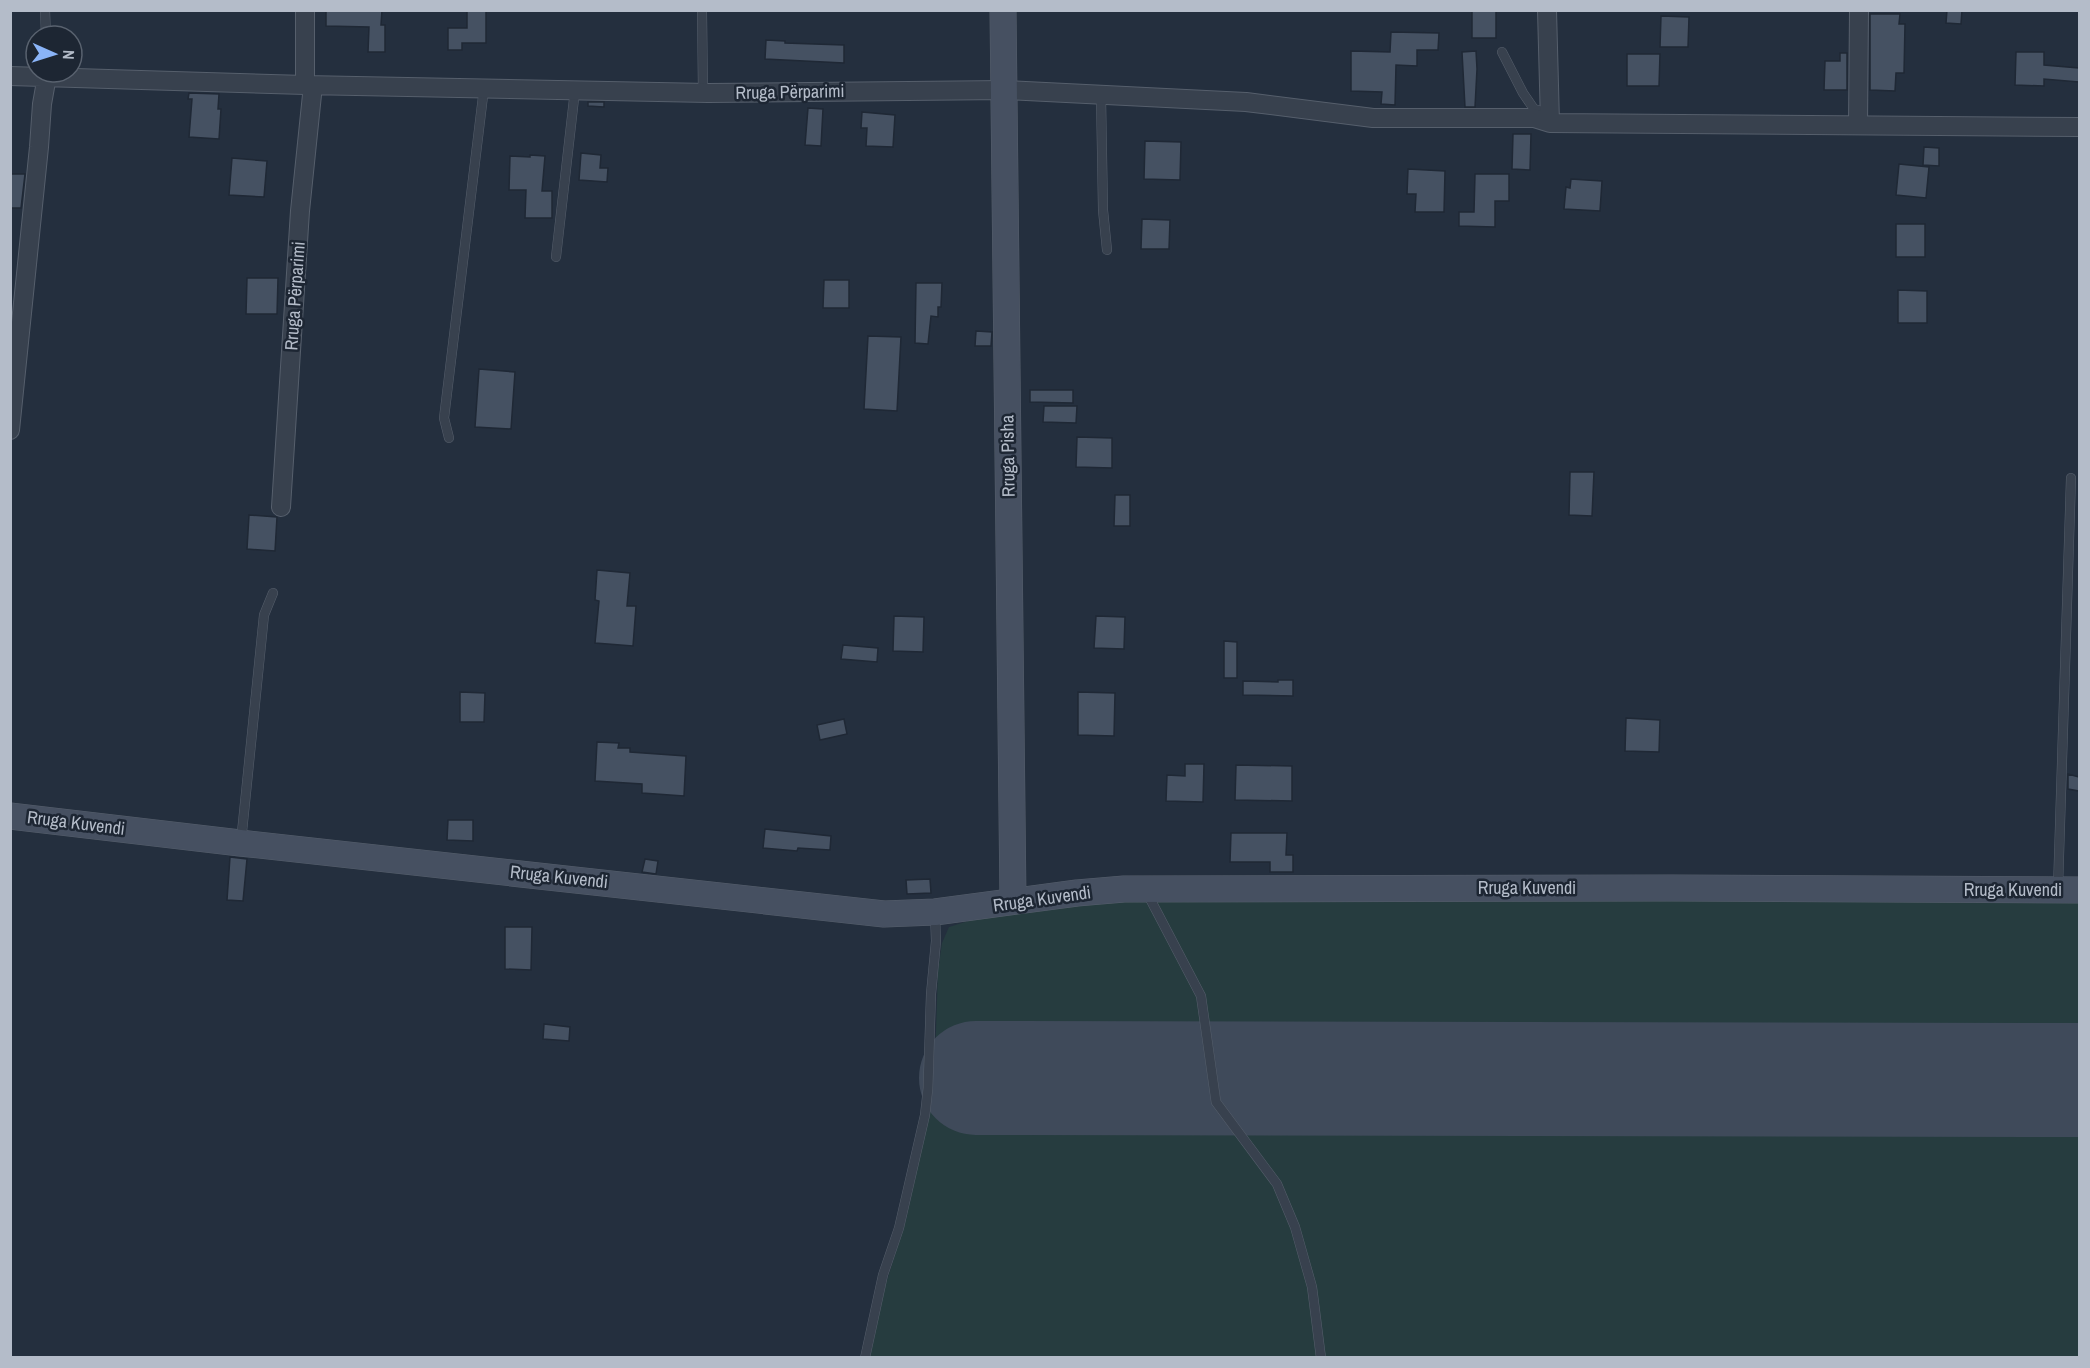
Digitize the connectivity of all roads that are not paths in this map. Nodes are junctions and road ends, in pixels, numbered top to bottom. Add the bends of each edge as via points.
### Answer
1 (305, 10) edge
2 (702, 10) edge
3 (1003, 10) edge
4 (1547, 10) edge
5 (1859, 10) edge
6 (1502, 52) dead end
7 (84, 76) edge
8 (45, 84) edge
9 (309, 85) junction
10 (484, 88) junction
11 (575, 90) junction
12 (1004, 90) junction
13 (703, 93) junction
14 (1101, 96) junction
15 (1550, 118) junction
16 (1858, 124) junction
17 (2079, 127) edge
18 (1107, 250) dead end
19 (556, 257) dead end
20 (10, 430) edge
21 (449, 438) dead end
22 (2072, 478) dead end
23 (281, 507) dead end
24 (273, 593) dead end
25 (10, 816) edge
26 (240, 843) junction
27 (1145, 889) junction
28 (2069, 890) edge
29 (1013, 901) junction
30 (935, 912) junction
31 (865, 1358) edge
32 (1321, 1358) edge

1 - 9 street
2 - 13 lane
3 - 12 street, Rruga Pisha
4 - 15 street
5 - 16 street
6 - 15 lane via 1534,110
7 - 9 street, Rruga Përparimi
8 - 20 street
9 - 10 street, Rruga Përparimi
9 - 23 street, Rruga Përparimi
10 - 11 street, Rruga Përparimi
10 - 21 lane via 444,418
11 - 13 street, Rruga Përparimi
11 - 19 lane
12 - 13 street, Rruga Përparimi
12 - 14 street, Rruga Përparimi
12 - 29 street, Rruga Pisha
14 - 15 street, Rruga Përparimi via 1246,102 1373,118
14 - 18 lane
15 - 16 street, Rruga Përparimi
16 - 17 street, Rruga Përparimi
22 - 28 lane
24 - 26 lane via 264,615
25 - 26 street, Rruga Kuvendi
26 - 30 street, Rruga Kuvendi via 884,914
27 - 28 street, Rruga Kuvendi
27 - 29 street, Rruga Kuvendi
27 - 32 lane via 1201,996 1216,1102 1277,1184 1295,1227 1312,1287
29 - 30 street, Rruga Kuvendi
30 - 31 lane via 925,1114

